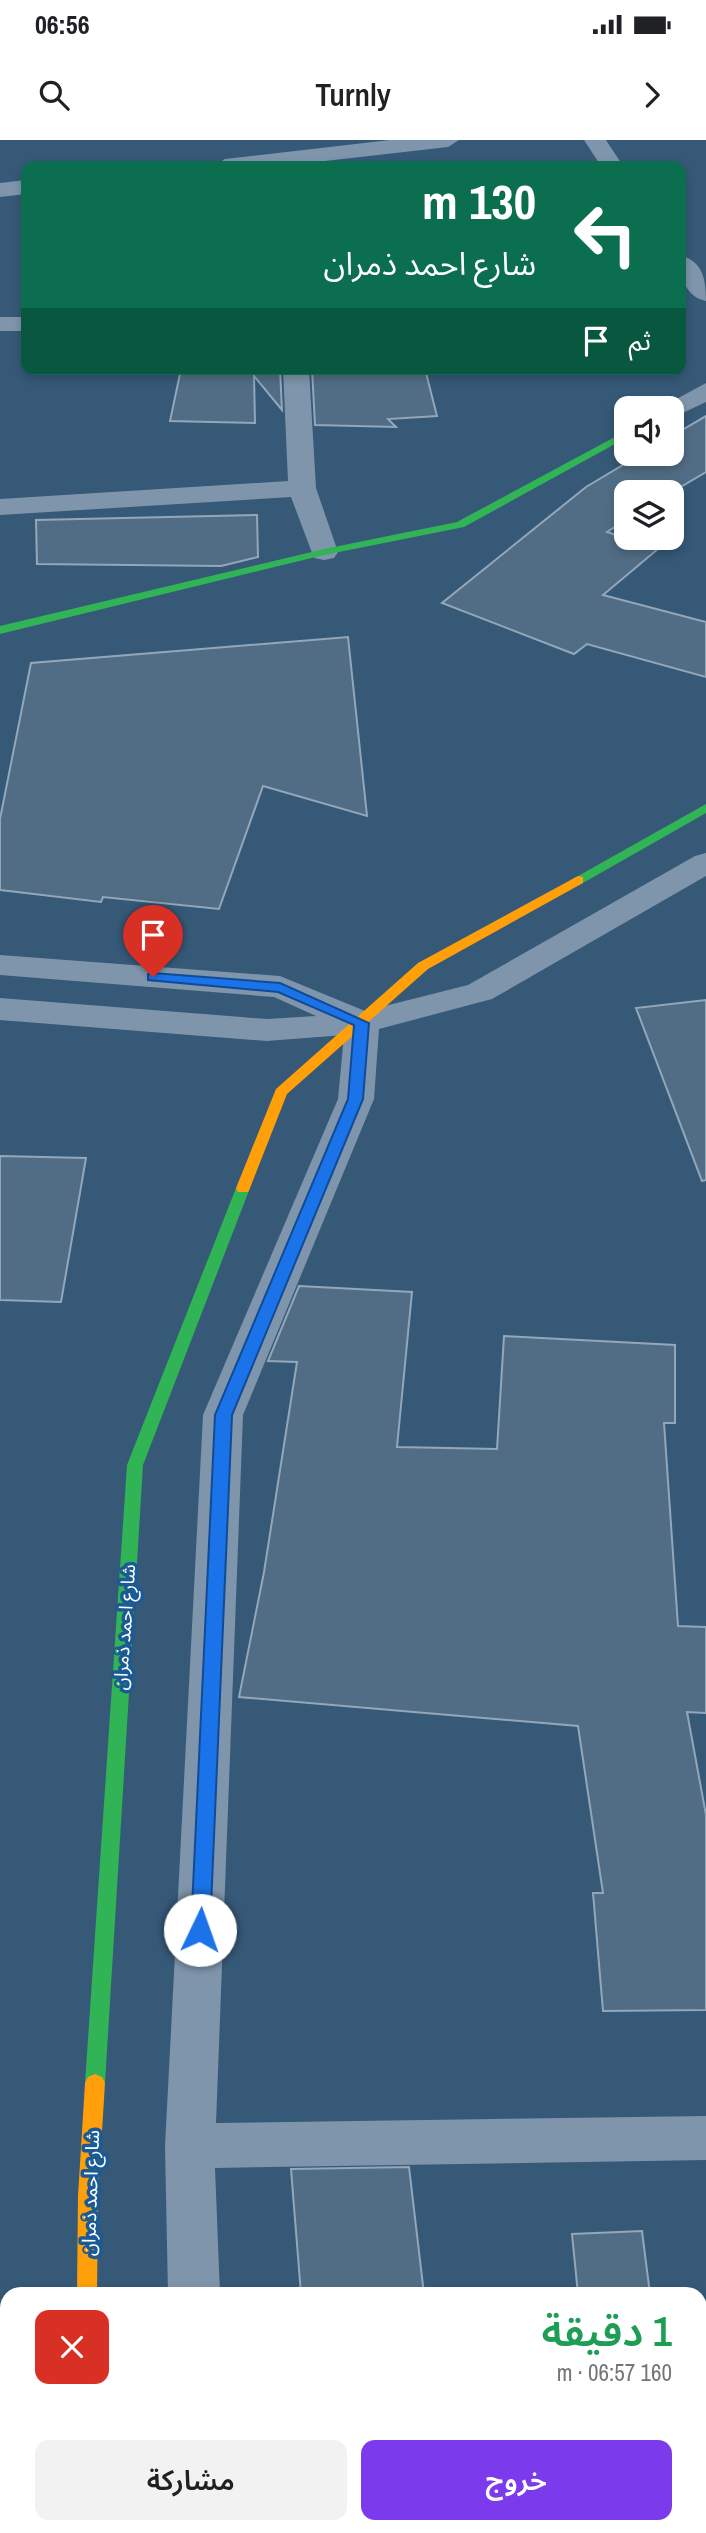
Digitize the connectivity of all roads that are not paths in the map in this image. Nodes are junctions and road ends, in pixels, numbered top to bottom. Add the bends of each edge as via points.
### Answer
1 (448, 140) edge
2 (595, 140) edge
3 (305, 161) edge
4 (609, 161) edge
5 (21, 188) edge
6 (0, 190) edge
7 (686, 269) edge
8 (706, 294) edge
9 (0, 324) edge
10 (21, 324) edge
11 (296, 375) edge
12 (706, 391) edge
13 (684, 403) edge
14 (614, 441) edge
15 (302, 488) junction
16 (0, 507) edge
17 (324, 552) junction
18 (0, 630) edge
19 (706, 808) edge
20 (706, 863) edge
21 (0, 965) edge
22 (0, 1009) edge
23 (362, 1023) junction
24 (706, 2138) edge
25 (190, 2146) junction
26 (88, 2287) edge
27 (194, 2287) edge

1 - 3 street
2 - 4 street
5 - 6 street
7 - 8 street
9 - 10 street
11 - 15 street
12 - 13 street
14 - 17 street via 460,525
15 - 16 street
15 - 17 street
17 - 18 street
19 - 23 street, شارع احمد ذمران via 423,966
20 - 23 street via 480,992
21 - 23 street via 280,988
22 - 23 street via 267,1030
23 - 25 street via 356,1099 223,1415
23 - 26 street, شارع احمد ذمران via 281,1093 135,1465 88,2196
24 - 25 street
25 - 27 street

